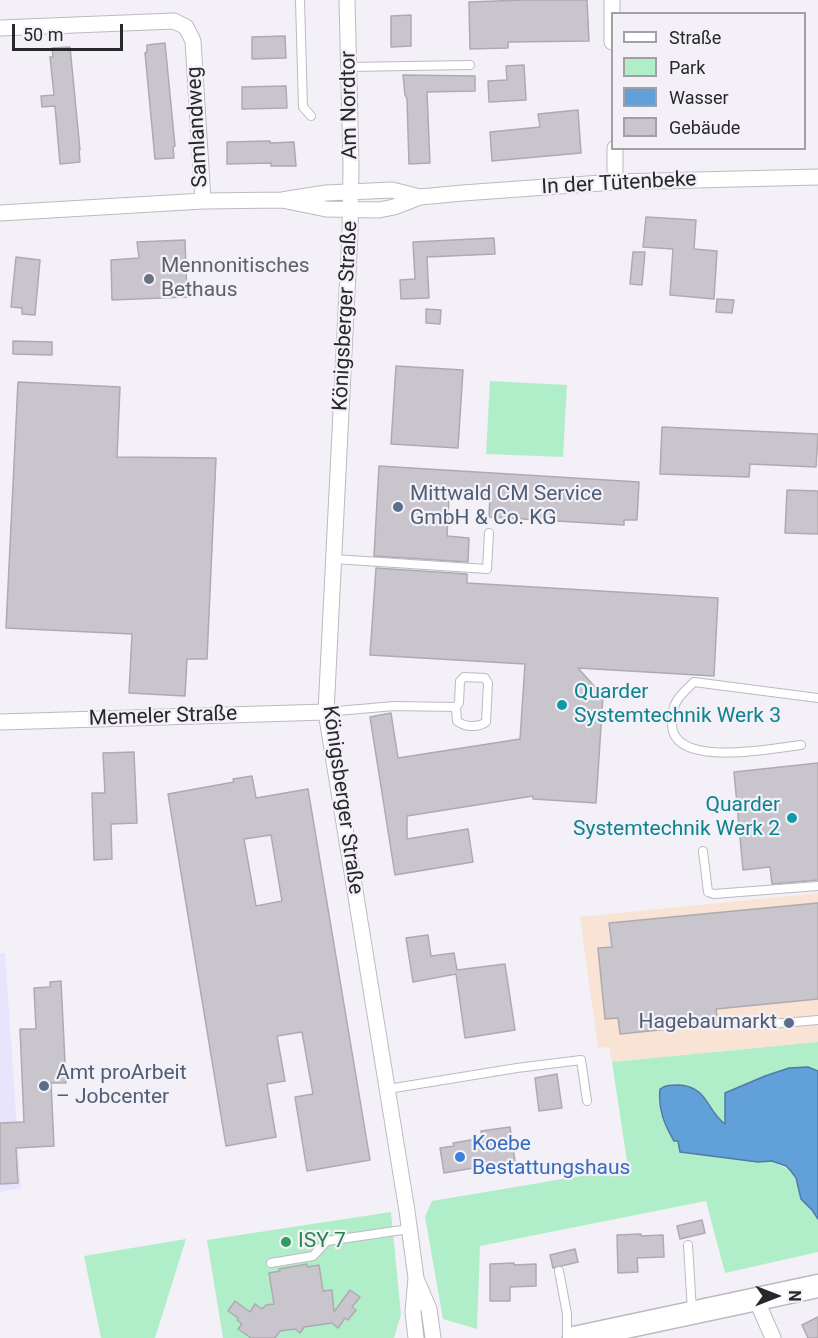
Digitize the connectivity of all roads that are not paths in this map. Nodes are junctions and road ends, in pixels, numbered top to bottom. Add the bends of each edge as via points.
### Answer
1 (300, 0) edge
2 (347, 0) edge
3 (0, 28) edge
4 (470, 65) dead end
5 (349, 67) junction
6 (311, 116) dead end
7 (615, 150) edge
8 (818, 177) edge
9 (615, 182) junction
10 (351, 192) junction
11 (420, 197) junction
12 (282, 200) junction
13 (203, 201) junction
14 (351, 210) junction
15 (0, 213) edge
16 (489, 533) dead end
17 (334, 559) junction
18 (818, 698) edge
19 (456, 708) junction
20 (326, 712) junction
21 (0, 722) edge
22 (801, 745) dead end
23 (703, 851) dead end
24 (818, 886) edge
25 (818, 1020) edge
26 (760, 1025) dead end
27 (388, 1089) junction
28 (587, 1101) dead end
29 (409, 1229) junction
30 (688, 1245) dead end
31 (272, 1263) dead end
32 (559, 1270) dead end
33 (416, 1278) junction
34 (818, 1286) edge
35 (756, 1299) junction
36 (692, 1313) junction
37 (603, 1336) edge
38 (416, 1338) edge
39 (433, 1338) edge
40 (567, 1338) edge
41 (574, 1338) edge
42 (773, 1338) edge

1 - 6 lane via 303,107
2 - 5 street, Am Nordtor
3 - 13 street, Samlandweg via 174,21 186,27 193,41
4 - 5 lane
5 - 10 street, Am Nordtor
7 - 9 street
8 - 9 street, In der Tütenbeke
9 - 11 street, In der Tütenbeke
10 - 11 street, In der Tütenbeke via 392,190
10 - 12 street, In der Tütenbeke
10 - 14 street, Am Nordtor
11 - 14 street, In der Tütenbeke via 379,210
12 - 13 street
12 - 14 street, In der Tütenbeke
13 - 15 street
14 - 17 street, Königsberger Straße
16 - 17 lane via 487,569
17 - 20 street, Königsberger Straße
18 - 22 lane via 694,682 677,698 671,715 672,730 678,739 695,750 710,753
19 - 19 lane via 457,721 462,725 481,726 486,722 485,678 464,677 460,681
19 - 20 lane via 394,705
20 - 21 street, Memeler Straße
20 - 27 street, Königsberger Straße
23 - 24 lane via 708,892 714,894
25 - 26 lane
27 - 28 lane via 580,1060
27 - 29 street, Königsberger Straße
29 - 31 lane via 327,1241 313,1256
29 - 33 street, Königsberger Straße
30 - 36 lane
32 - 40 lane
33 - 38 street, Königsberger Straße
33 - 39 street, Königsberger Straße via 429,1309
34 - 35 street
35 - 36 street
35 - 42 street
36 - 37 street
37 - 41 street

